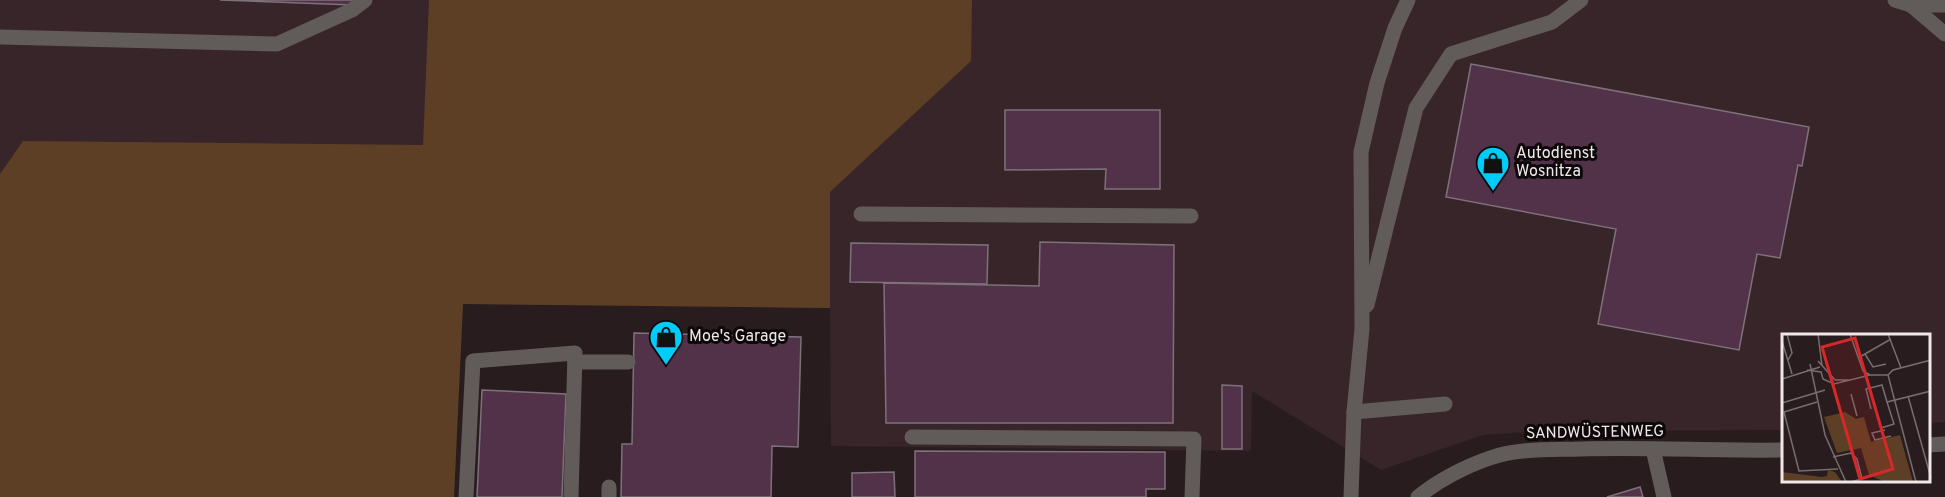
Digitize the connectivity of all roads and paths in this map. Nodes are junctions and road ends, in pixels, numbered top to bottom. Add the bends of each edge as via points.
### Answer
1 (365, 0) edge
2 (1408, 0) edge
3 (1581, 0) edge
4 (1895, 0) edge
5 (1945, 4) edge
6 (1911, 5) junction
7 (1945, 34) edge
8 (0, 37) edge
9 (861, 214) dead end
10 (1191, 216) dead end
11 (1362, 329) junction
12 (575, 362) junction
13 (628, 362) dead end
14 (1445, 404) dead end
15 (1354, 412) junction
16 (912, 436) dead end
17 (1945, 444) edge
18 (1930, 445) edge
19 (1653, 449) junction
20 (1782, 450) edge
21 (466, 497) edge
22 (571, 497) edge
23 (1192, 497) edge
24 (1351, 497) edge
25 (1418, 497) edge
26 (1664, 497) edge

1 - 8 street via 352,10 277,44
2 - 11 street via 1384,61 1361,152
3 - 11 street via 1552,22 1451,54 1416,108
4 - 6 street
5 - 6 street
6 - 7 street
9 - 10 street
11 - 15 street
12 - 13 street
12 - 21 street via 575,352 473,361
12 - 22 street
14 - 15 street
15 - 24 street
16 - 23 street via 1194,439
17 - 18 street
19 - 20 street, SANDWÜSTENWEG
19 - 25 street, SANDWÜSTENWEG via 1514,452 1466,469
19 - 26 street

